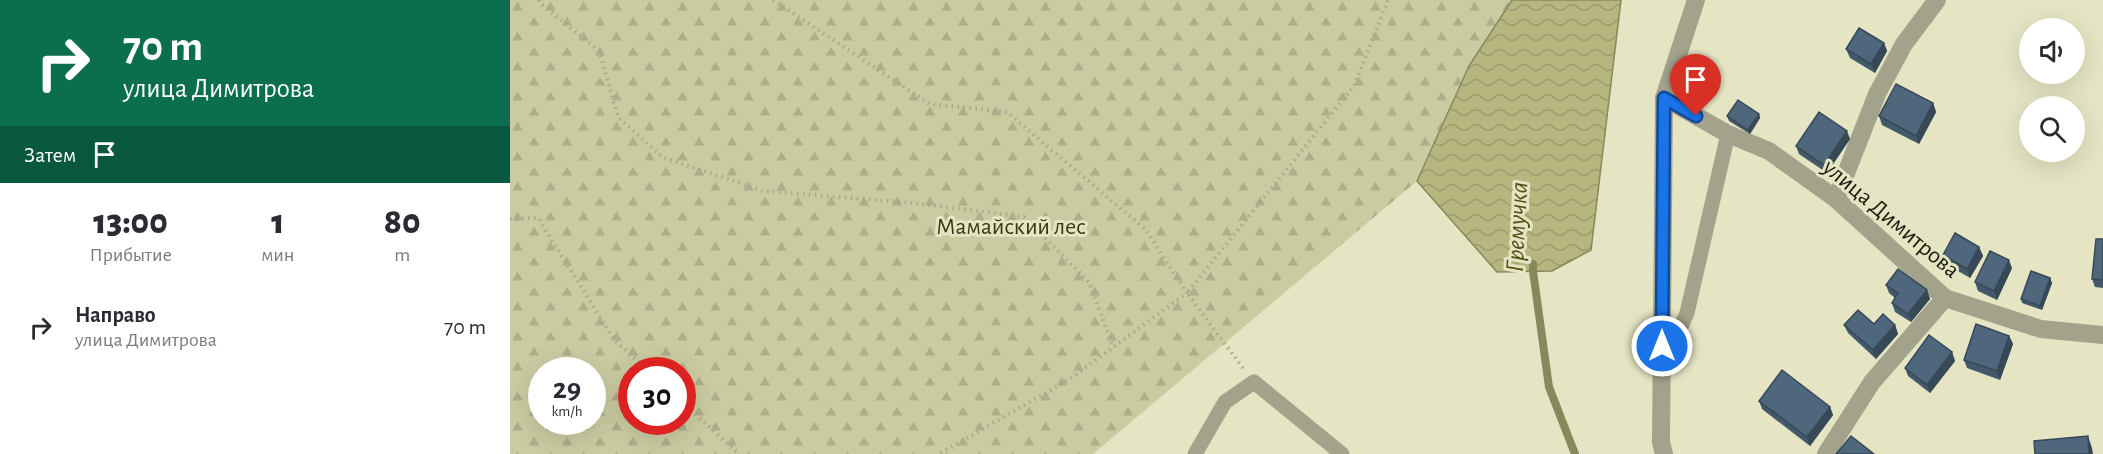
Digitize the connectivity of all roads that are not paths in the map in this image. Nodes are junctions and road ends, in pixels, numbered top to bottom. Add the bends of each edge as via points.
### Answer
1 (1696, 0) edge
2 (1937, 0) edge
3 (1664, 98) junction
4 (1728, 134) junction
5 (1836, 199) junction
6 (1945, 298) junction
7 (2103, 335) edge
8 (1662, 369) junction
9 (1195, 454) edge
10 (1342, 454) edge
11 (1664, 454) edge
12 (1826, 454) edge

1 - 3 street
2 - 5 street via 1904,44 1877,94
3 - 4 street, улица Димитрова
3 - 8 street
4 - 5 street, улица Димитрова via 1768,151
4 - 8 lane via 1687,313
5 - 6 street, улица Димитрова
6 - 7 street, улица Димитрова via 2041,329
6 - 12 street via 1872,382
8 - 11 street
9 - 10 lane via 1225,402 1254,382

